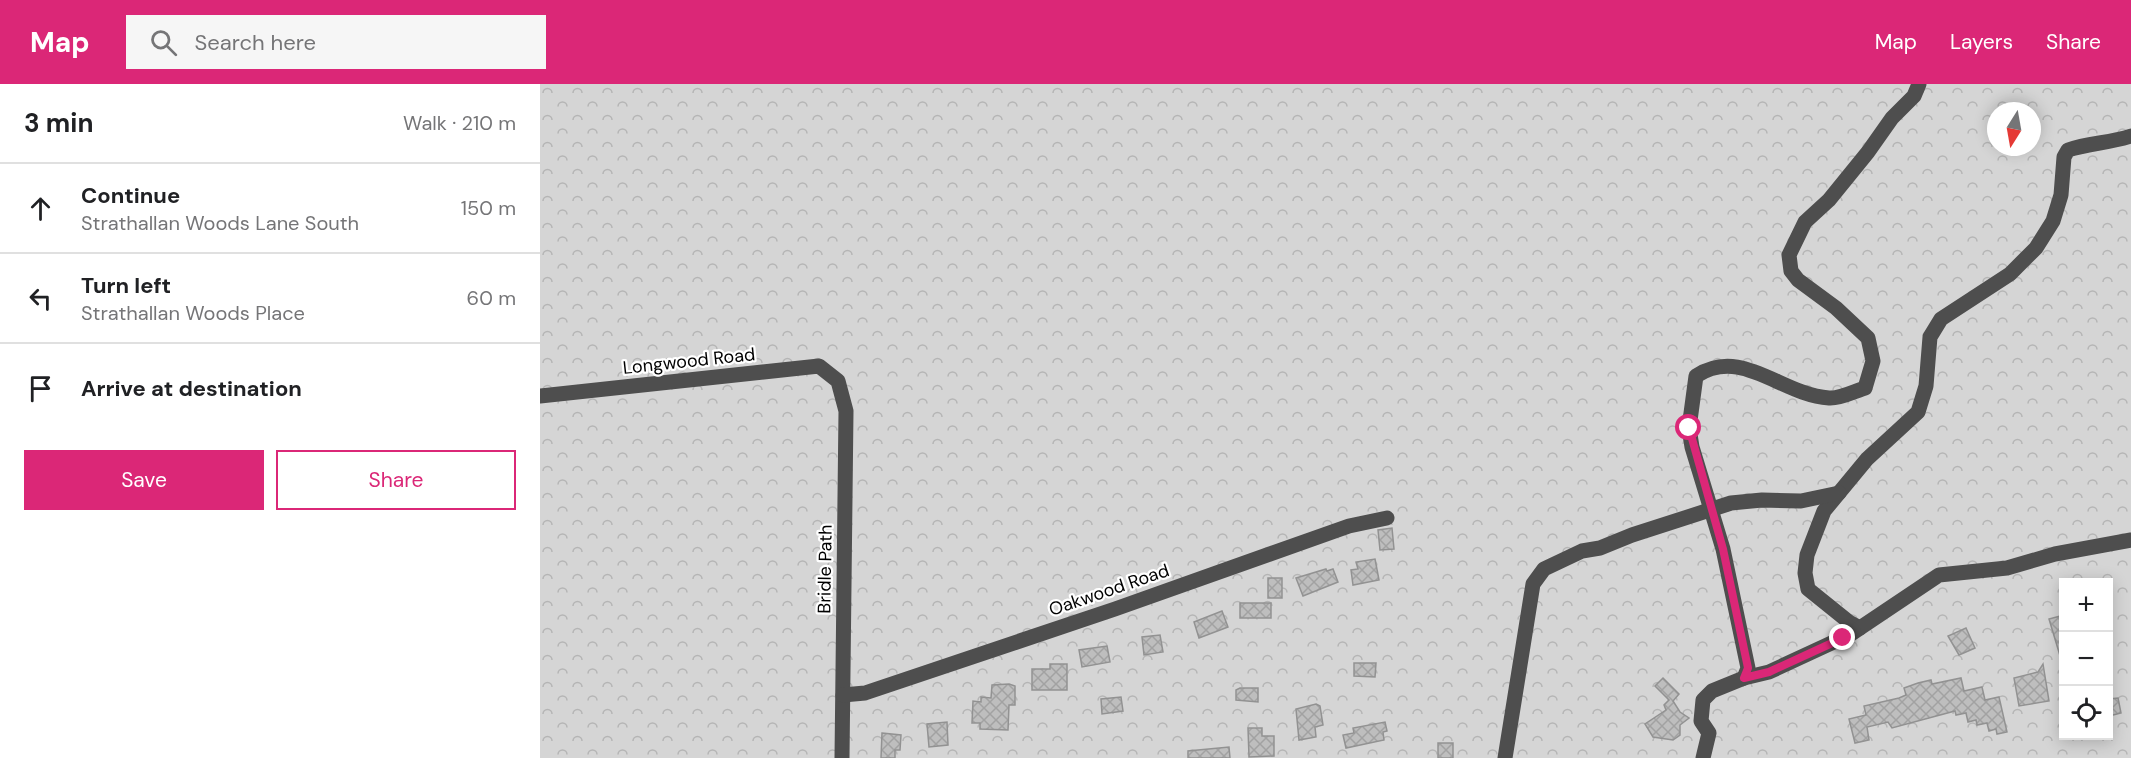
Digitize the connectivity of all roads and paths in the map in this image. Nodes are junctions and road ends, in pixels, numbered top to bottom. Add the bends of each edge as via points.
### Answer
1 (1919, 84) edge
2 (2131, 136) edge
3 (838, 381) joint
4 (540, 396) edge
5 (1839, 493) junction
6 (1711, 512) junction
7 (1387, 518) dead end
8 (2131, 540) edge
9 (1860, 628) junction
10 (1744, 678) junction
11 (843, 695) junction
12 (842, 758) edge
13 (1505, 758) edge
14 (1703, 758) edge

1 - 6 street via 1914,96 1892,118 1829,200 1805,222 1789,255 1791,271 1798,280 1868,338 1873,361 1865,388 1830,399 1733,365 1711,366 1696,376 1689,428
2 - 5 street via 2068,150 2053,221 2036,248 2010,274 1941,319 1930,337 1926,386 1918,412 1867,459
3 - 4 street, Longwood Road via 819,366
3 - 11 street, Bridle Path via 846,411
5 - 6 street via 1801,501 1731,504
5 - 9 street via 1824,511 1807,555 1805,573 1809,590
6 - 10 street via 1723,549 1748,668
6 - 13 street via 1582,551 1544,568 1533,584
7 - 11 street, Oakwood Road via 1349,526 865,693
8 - 9 street via 2055,554 2007,568 1939,575
9 - 10 street via 1769,672
10 - 14 street via 1712,691 1703,700 1701,721 1709,733
11 - 12 street, Bridle Path

